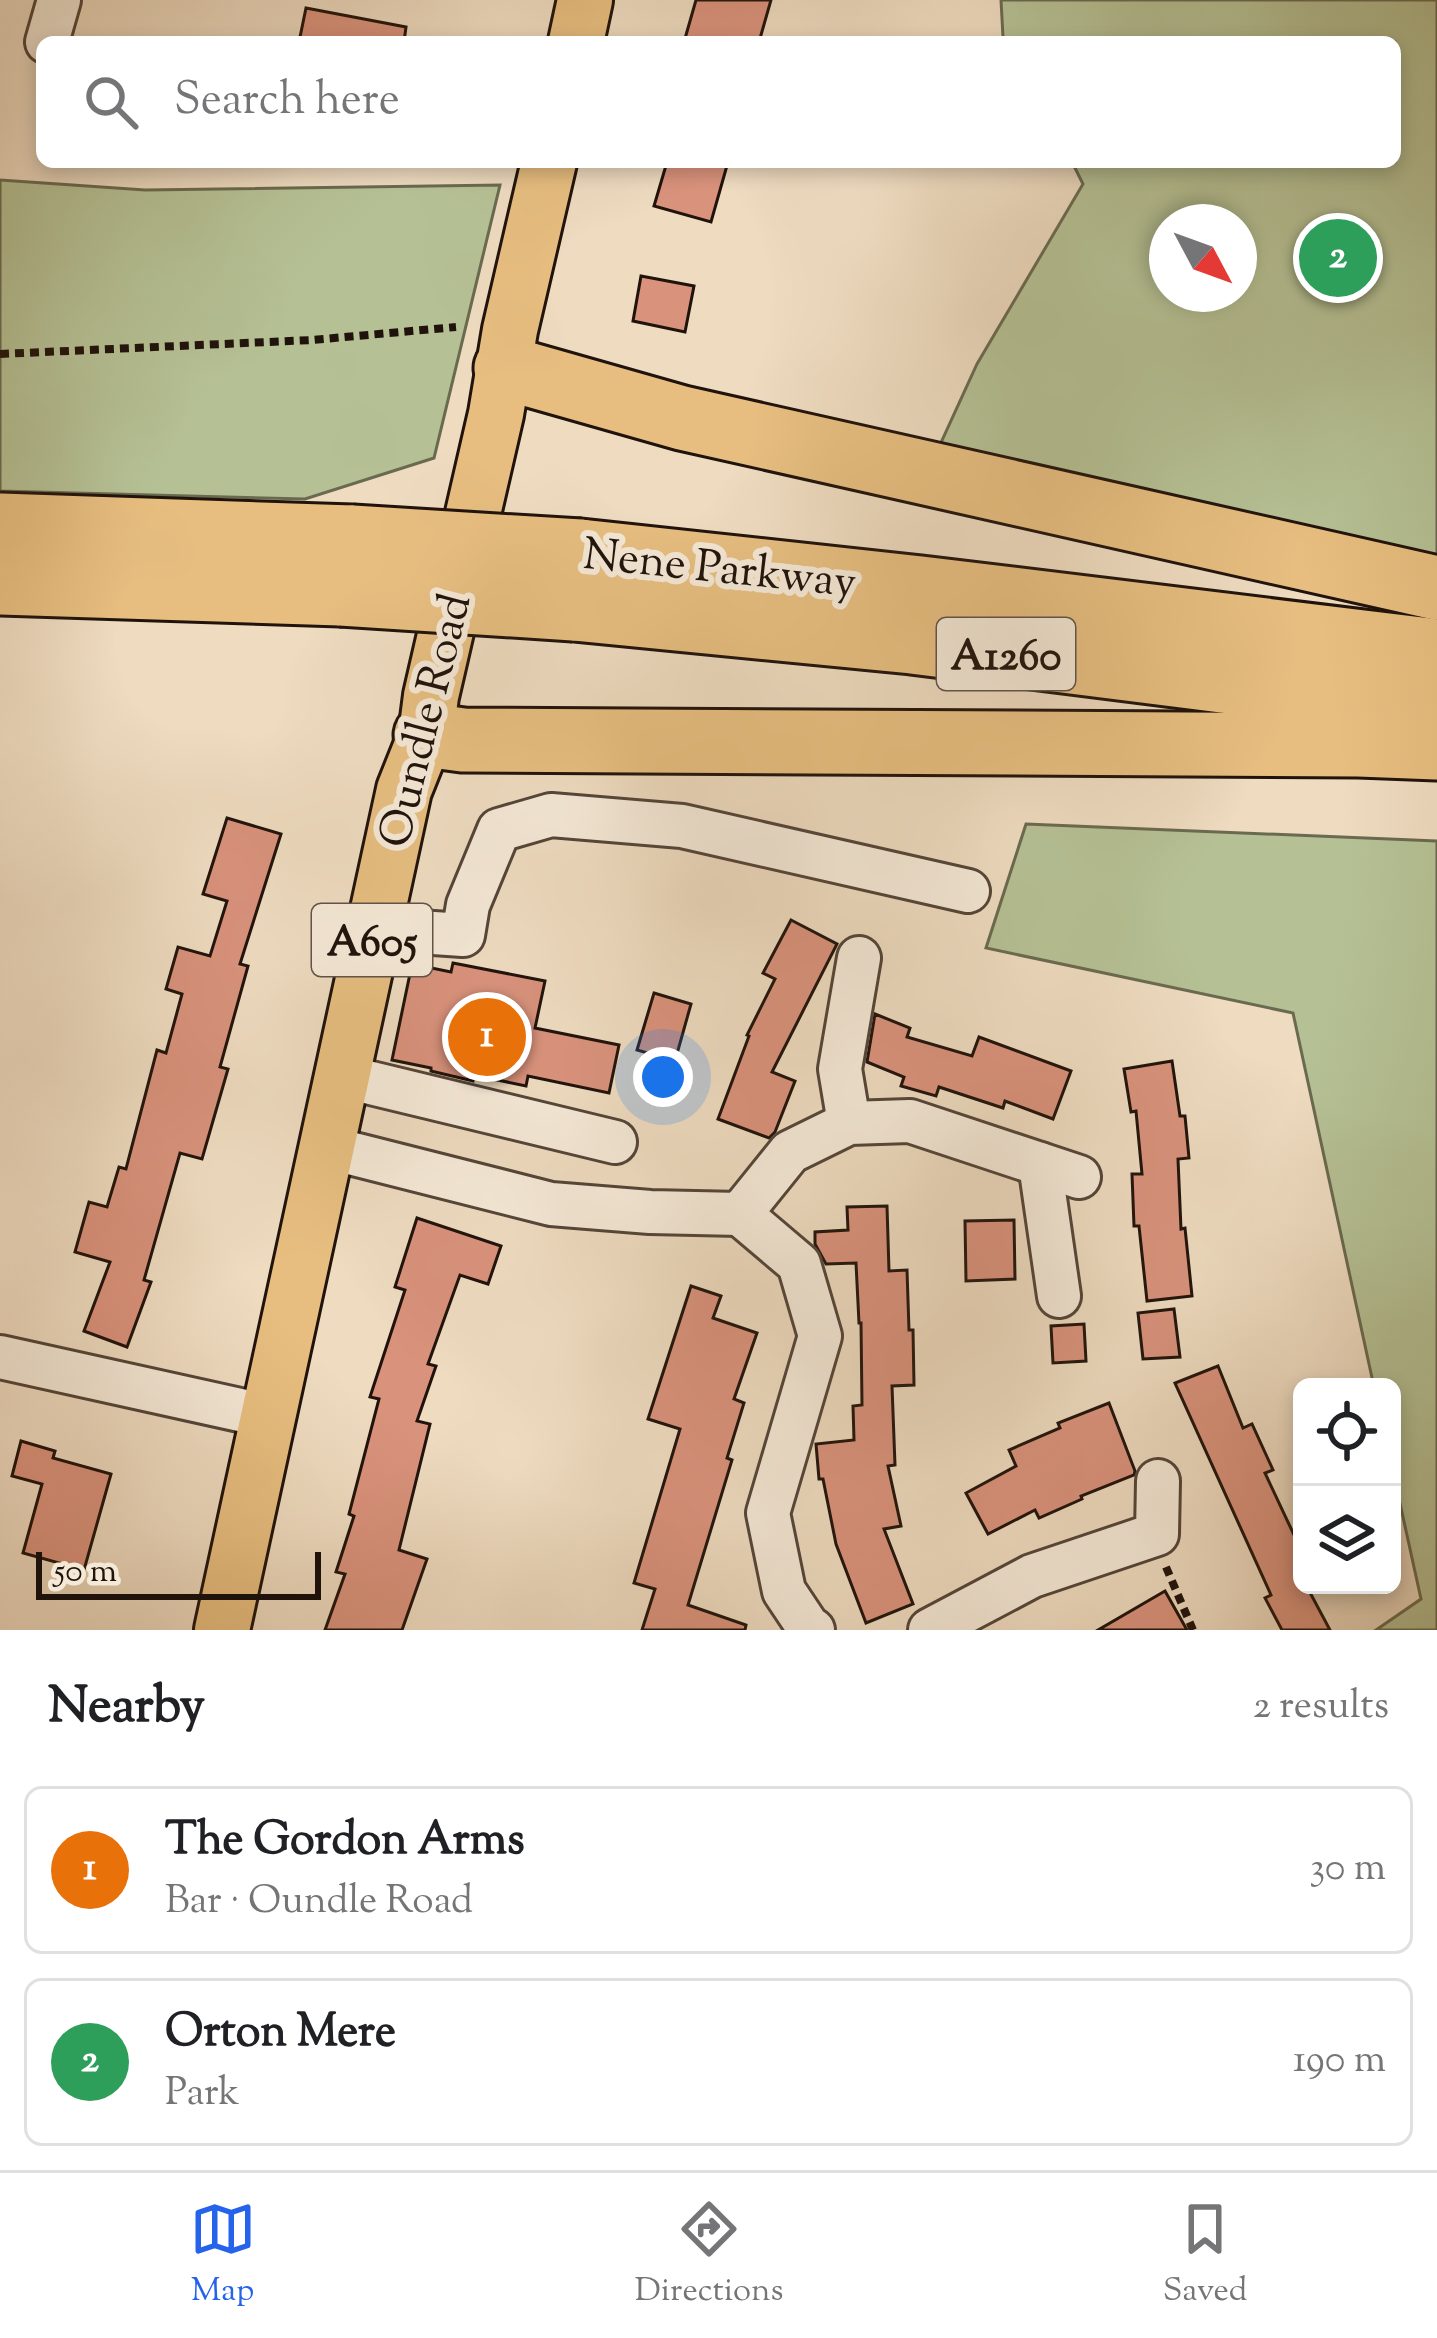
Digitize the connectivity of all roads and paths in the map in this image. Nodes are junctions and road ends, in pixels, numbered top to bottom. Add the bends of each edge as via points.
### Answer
1 (59, 0) edge
2 (585, 0) edge
3 (49, 36) edge
4 (577, 36) edge
5 (548, 168) edge
6 (456, 327) dead end
7 (0, 354) edge
8 (506, 368) junction
9 (0, 525) edge
10 (346, 566) junction
11 (577, 580) junction
12 (0, 583) edge
13 (1437, 588) edge
14 (1437, 651) edge
15 (1437, 708) edge
16 (426, 735) junction
17 (1437, 748) edge
18 (968, 891) dead end
19 (374, 929) junction
20 (859, 958) dead end
21 (342, 1076) junction
22 (849, 1123) junction
23 (615, 1142) dead end
24 (326, 1147) junction
25 (740, 1214) junction
26 (1059, 1296) dead end
27 (0, 1357) edge
28 (267, 1416) junction
29 (1158, 1481) dead end
30 (1143, 1538) junction
31 (809, 1629) edge
32 (222, 1630) edge
33 (931, 1630) edge
34 (1193, 1630) edge

1 - 3 street
2 - 4 main road
5 - 8 main road, Oundle Road / A605
6 - 7 path
8 - 13 highway via 682,418
8 - 16 main road, Oundle Road / A605
9 - 10 highway, Nene Parkway / A1260
10 - 11 highway, Nene Parkway / A1260, bridge
10 - 12 highway, Nene Parkway / A1260
11 - 14 highway, Nene Parkway / A1260 via 944,590
11 - 15 highway, Nene Parkway / A1260 via 912,642
16 - 17 highway
16 - 19 main road, Oundle Road / A605 via 404,790
18 - 19 street via 682,826 551,815 499,830 463,935
19 - 21 main road, Oundle Road / A605
20 - 22 street via 840,1070
21 - 23 street
21 - 24 main road, Oundle Road / A605
22 - 25 street via 790,1152
22 - 26 street via 910,1121 1059,1171
24 - 25 street via 551,1204
24 - 28 main road, Oundle Road / A605
25 - 31 street via 800,1264 820,1336 767,1513 784,1591
27 - 28 street
28 - 32 main road, Oundle Road / A605
29 - 30 street via 1156,1534
30 - 33 street via 1033,1576
30 - 34 path via 1170,1571

